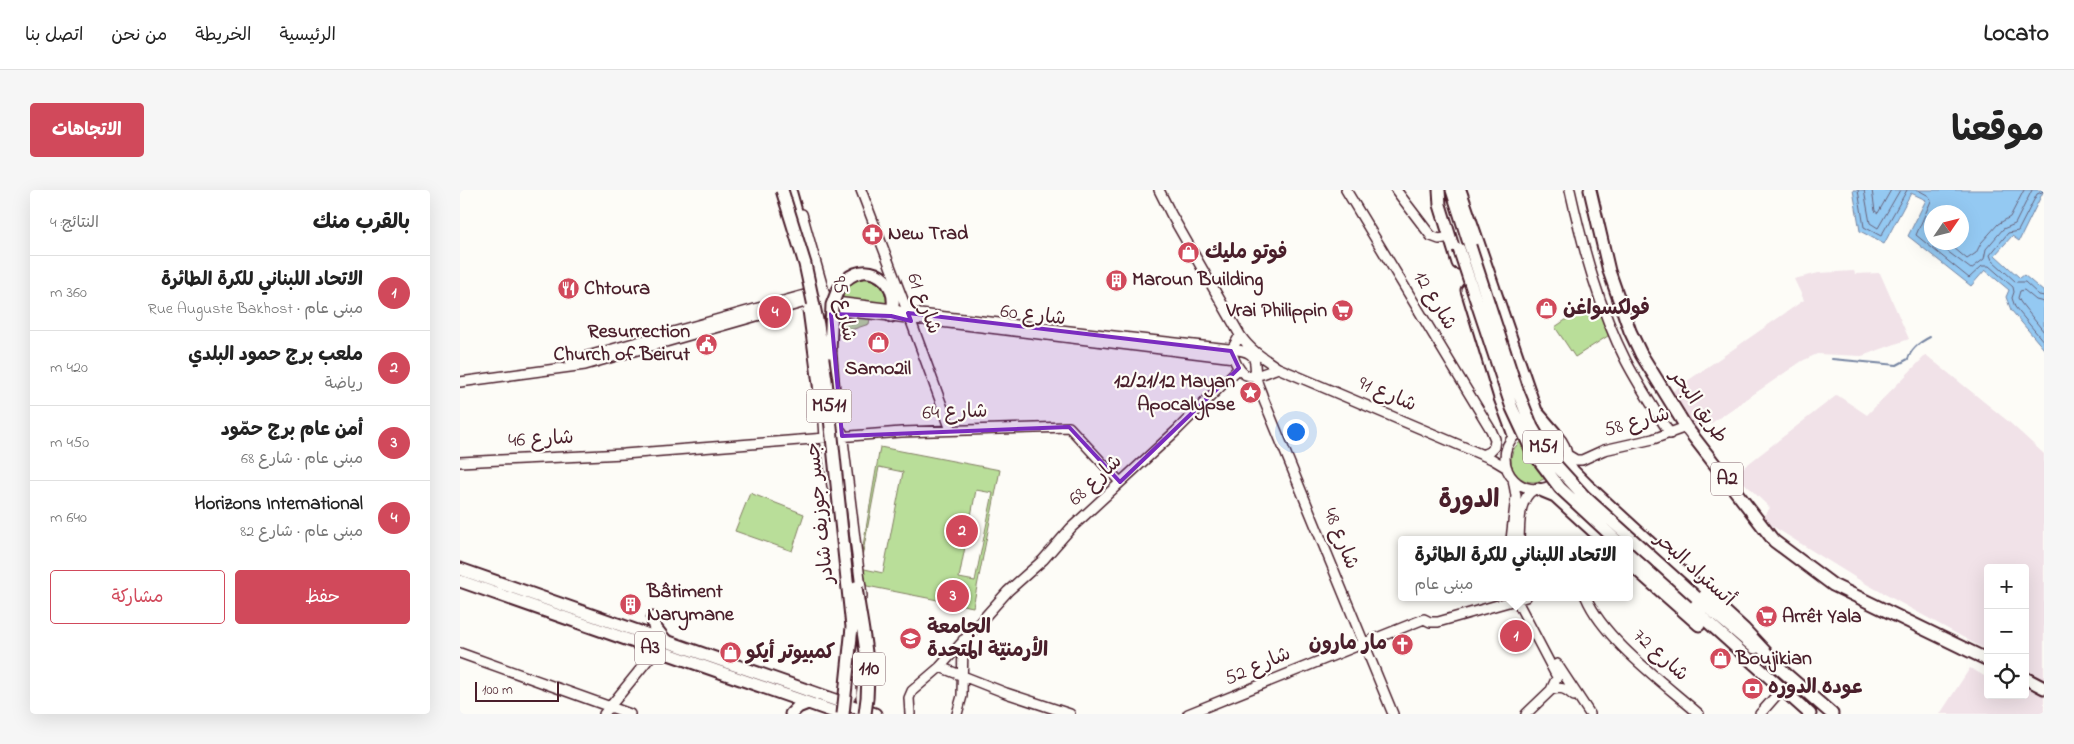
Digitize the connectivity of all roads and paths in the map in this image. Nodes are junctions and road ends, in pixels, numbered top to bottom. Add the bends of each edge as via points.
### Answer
1 (777, 190) edge
2 (782, 190) edge
3 (790, 190) edge
4 (795, 190) edge
5 (861, 190) edge
6 (1159, 190) edge
7 (1346, 190) edge
8 (1396, 190) edge
9 (1402, 190) edge
10 (1440, 190) edge
11 (1452, 190) edge
12 (1460, 190) edge
13 (1570, 190) edge
14 (1590, 190) edge
15 (1419, 217) junction
16 (1449, 235) junction
17 (1465, 248) junction
18 (826, 301) junction
19 (809, 302) junction
20 (892, 312) junction
21 (828, 315) junction
22 (910, 316) junction
23 (1240, 335) junction
24 (830, 352) junction
25 (1233, 354) junction
26 (1239, 368) junction
27 (1278, 368) junction
28 (460, 377) edge
29 (1256, 377) junction
30 (473, 378) junction
31 (460, 382) edge
32 (1686, 427) junction
33 (951, 430) junction
34 (1491, 430) junction
35 (1555, 433) junction
36 (1670, 434) junction
37 (842, 436) junction
38 (825, 438) junction
39 (1512, 438) junction
40 (1482, 455) junction
41 (1566, 457) junction
42 (834, 460) junction
43 (460, 462) edge
44 (1506, 468) junction
45 (1513, 479) junction
46 (1120, 482) junction
47 (1587, 485) junction
48 (1537, 489) junction
49 (1566, 505) junction
50 (1511, 536) edge
51 (1520, 536) edge
52 (1599, 536) edge
53 (1612, 536) edge
54 (1625, 536) edge
55 (1633, 544) edge
56 (1633, 554) edge
57 (1633, 567) edge
58 (460, 569) edge
59 (460, 581) edge
60 (1510, 601) edge
61 (1521, 601) edge
62 (1522, 601) edge
63 (1588, 601) edge
64 (1692, 601) junction
65 (857, 626) junction
66 (637, 631) junction
67 (665, 640) junction
68 (963, 640) junction
69 (1363, 643) junction
70 (656, 650) junction
71 (460, 653) edge
72 (1984, 658) edge
73 (940, 667) junction
74 (1785, 673) junction
75 (963, 677) junction
76 (852, 680) junction
77 (864, 680) junction
78 (1772, 680) junction
79 (2029, 680) edge
80 (2044, 688) edge
81 (1782, 689) junction
82 (1550, 690) junction
83 (808, 703) junction
84 (1583, 705) junction
85 (610, 706) junction
86 (843, 710) edge
87 (864, 712) edge
88 (604, 714) edge
89 (630, 714) edge
90 (791, 714) edge
91 (875, 714) edge
92 (910, 714) edge
93 (957, 714) edge
94 (1070, 714) edge
95 (1188, 714) edge
96 (1393, 714) edge
97 (1526, 714) edge
98 (1590, 714) edge
99 (1699, 714) edge
100 (1760, 714) edge
101 (1810, 714) edge
102 (1832, 714) edge

1 - 19 street via 800,256
2 - 42 highway, جسر جوزيف شادر / M511, bridge via 812,293 826,380
3 - 24 highway, جسر جوزيف شادر / M511, bridge via 824,311
4 - 18 street, شارع 95
5 - 22 street, شارع 61
6 - 23 street, شارع 91
7 - 34 street, شارع 12
8 - 15 street
9 - 15 street
10 - 16 highway via 1439,201
10 - 17 highway, أتستراد البحر / M51
11 - 17 highway, أتستراد البحر / M51
12 - 35 highway via 1536,411
13 - 36 street via 1598,294 1627,362
14 - 32 highway, طريق البحر / A2 via 1609,270 1630,331 1658,385
15 - 16 street via 1434,231
16 - 39 highway
17 - 53 highway, أتستراد البحر / M51, bridge via 1512,408 1532,451 1560,488
17 - 54 highway, أتستراد البحر / M51, bridge via 1532,427 1555,464
18 - 20 street, شارع 60
18 - 21 street, شارع 95
19 - 30 street via 783,305 588,358
19 - 38 street via 816,333
19 - 42 highway, bridge via 827,442
20 - 21 street, شارع 60 via 839,311
20 - 22 street, شارع 60
20 - 24 highway, bridge via 892,291 886,280 866,272 848,278 839,288 832,305
21 - 37 street, شارع 95
22 - 25 street, شارع 60
22 - 33 street, شارع 61
23 - 25 street
23 - 27 street, شارع 91 via 1246,344
24 - 65 highway, جسر جوزيف شادر / M511, bridge
25 - 26 street
25 - 29 street, شارع 60 via 1243,351 1254,358
26 - 29 street
26 - 46 street, شارع 68
27 - 29 street
27 - 40 street, شارع 91
28 - 30 street
29 - 69 street, شارع 48
30 - 31 street
32 - 36 street, شارع 58
32 - 72 highway, طريق البحر / A2 via 1766,532 1789,553 1839,588
33 - 37 street, شارع 64
33 - 46 street, شارع 64 via 1069,427
34 - 39 street via 1500,438
34 - 40 street via 1495,438 1494,447
35 - 39 street via 1534,427 1520,431
35 - 41 street via 1564,446
36 - 41 street, شارع 58 via 1598,452 1588,458 1576,460
37 - 38 street, شارع 64
37 - 77 street, شارع 95 via 863,602
38 - 43 street, شارع 46 via 624,454
38 - 76 street via 848,612
39 - 44 street via 1505,455
40 - 44 street, شارع 91
41 - 47 highway via 1573,471
41 - 48 street via 1558,480
42 - 65 highway, جسر جوزيف شادر / M511, bridge
44 - 45 street
45 - 48 street via 1523,486
45 - 50 street via 1516,491
46 - 68 street, شارع 68 via 1008,591
47 - 49 highway via 1571,487 1566,493
47 - 74 highway via 1744,629
48 - 49 highway via 1552,494
48 - 51 street via 1530,492 1524,502
49 - 52 highway
55 - 64 highway, أتستراد البحر / M51, bridge
56 - 64 highway, أتستراد البحر / M51
57 - 78 highway via 1731,653
58 - 66 highway, A3
59 - 70 highway, A3
60 - 69 street, شارع 52 via 1438,622 1424,619
61 - 82 street via 1557,674
62 - 84 street
63 - 99 street, شارع 72 via 1597,619 1618,643
64 - 74 highway, أتستراد البحر / M51
64 - 78 highway, أتستراد البحر / M51
65 - 86 highway, 110, bridge
65 - 87 highway, 110, bridge via 869,668
66 - 67 highway, A3
66 - 67 highway via 653,618 654,626
67 - 86 highway, A3
68 - 73 street, شارع 68
68 - 75 street
69 - 95 street, شارع 52
69 - 96 street, شارع 48
70 - 83 highway, A3
70 - 85 street
71 - 85 street
73 - 75 street
73 - 92 street, شارع 68 via 912,691
74 - 102 highway, أتستراد البحر / M51
75 - 93 street
75 - 94 street
76 - 77 street via 858,684
76 - 86 street via 851,696
77 - 87 street, شارع 95 via 861,697
78 - 81 highway, أتستراد البحر / M51
79 - 80 highway
81 - 100 street
81 - 101 highway, أتستراد البحر / M51
82 - 84 street via 1567,690
82 - 97 street
83 - 86 highway, A3
83 - 90 highway
84 - 98 street
85 - 88 street
85 - 89 street
86 - 87 highway, A3
87 - 91 highway, A3

